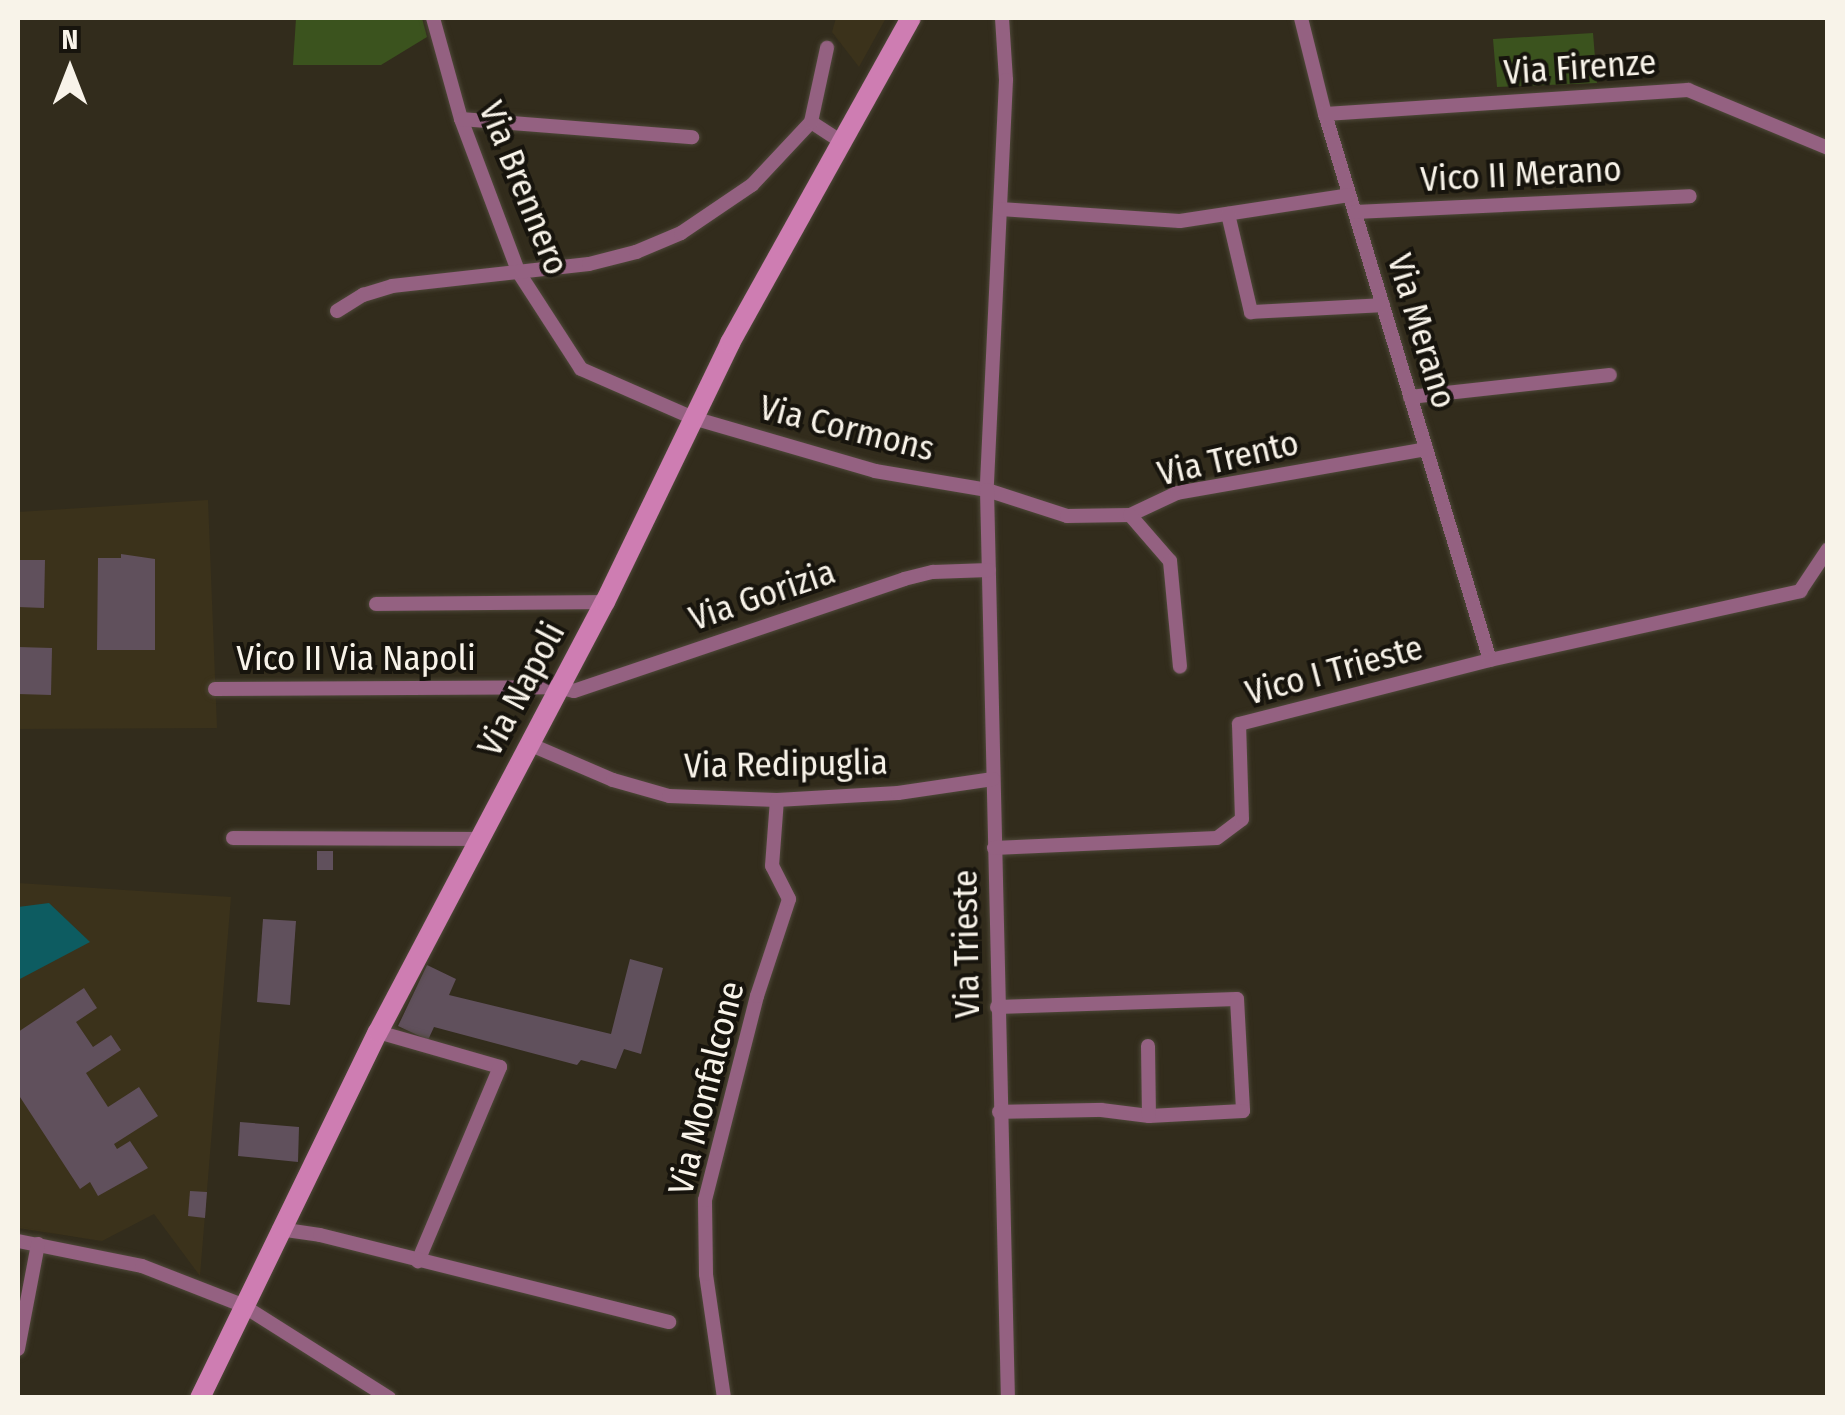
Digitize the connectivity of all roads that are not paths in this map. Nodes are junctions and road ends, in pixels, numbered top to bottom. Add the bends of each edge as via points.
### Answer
1 (432, 18) edge
2 (910, 18) edge
3 (1002, 18) edge
4 (1301, 18) edge
5 (827, 48) dead end
6 (1325, 114) junction
7 (462, 119) junction
8 (811, 122) junction
9 (692, 137) dead end
10 (842, 142) junction
11 (1828, 148) edge
12 (1349, 195) junction
13 (1690, 196) dead end
14 (1000, 210) junction
15 (1355, 212) junction
16 (1228, 214) junction
17 (518, 273) junction
18 (1383, 305) junction
19 (337, 311) dead end
20 (1610, 375) dead end
21 (1410, 397) junction
22 (693, 418) junction
23 (1426, 449) junction
24 (987, 490) junction
25 (1130, 515) junction
26 (1828, 550) edge
27 (989, 570) junction
28 (606, 602) junction
29 (376, 604) dead end
30 (1490, 660) junction
31 (1180, 667) dead end
32 (214, 688) dead end
33 (558, 688) junction
34 (529, 744) junction
35 (993, 779) junction
36 (777, 800) junction
37 (234, 838) dead end
38 (478, 839) junction
39 (994, 848) junction
40 (997, 1006) junction
41 (378, 1032) junction
42 (1148, 1046) dead end
43 (999, 1112) junction
44 (1149, 1116) junction
45 (279, 1230) junction
46 (18, 1241) edge
47 (38, 1244) junction
48 (418, 1261) junction
49 (242, 1305) junction
50 (669, 1322) dead end
51 (18, 1349) edge
52 (200, 1398) edge
53 (389, 1398) edge
54 (724, 1398) edge
55 (1008, 1398) edge

1 - 7 street, Via Brennero
2 - 10 street, Via Napoli
3 - 14 street, Via Trieste
4 - 6 street, Via Merano
5 - 8 street
6 - 11 street, Via Firenze via 1688,90
6 - 12 street, Via Merano
7 - 9 street
7 - 17 street, Via Brennero
8 - 10 street
8 - 17 street via 752,185 681,233 589,264
10 - 22 street, Via Napoli
12 - 15 street, Via Merano
12 - 16 street
13 - 15 street, Vico II Merano
14 - 16 street via 1180,221
14 - 24 street, Via Trieste
15 - 18 street, Via Merano
16 - 18 street via 1251,312
17 - 19 street via 392,286
17 - 22 street, Via Brennero via 581,369
18 - 21 street, Via Merano
20 - 21 street
21 - 23 street, Via Merano
22 - 24 street, Via Cormons via 875,471
22 - 28 street, Via Napoli
23 - 25 street, Via Trento via 1177,492
23 - 30 street, Via Merano
24 - 25 street, Via Trento via 1067,516
24 - 27 street, Via Trieste
25 - 31 street via 1170,561
26 - 30 street via 1800,591
27 - 33 street, Via Gorizia via 904,579 574,691
27 - 35 street, Via Trieste
28 - 29 street
28 - 33 street, Via Napoli
30 - 39 street, Vico I Trieste via 1239,724 1242,820 1216,838
32 - 33 street, Vico II Via Napoli
33 - 34 street, Via Napoli
34 - 36 street, Via Redipuglia via 669,796
34 - 38 street, Via Napoli
35 - 36 street, Via Redipuglia
35 - 39 street, Via Trieste
36 - 54 street, Via Monfalcone via 772,866 790,899 757,996 706,1200 706,1274
37 - 38 street
38 - 41 street, Via Napoli
39 - 40 street, Via Trieste
40 - 43 street, Via Trieste
40 - 44 street via 1237,999 1243,1111
41 - 45 street, Via Napoli
41 - 48 street via 500,1068
42 - 44 street
43 - 44 street
43 - 55 street, Via Trieste
45 - 48 street via 320,1234
45 - 49 street, Via Napoli
46 - 47 street
47 - 49 street via 142,1266
47 - 51 street
48 - 50 street
49 - 52 street, Via Napoli
49 - 53 street

